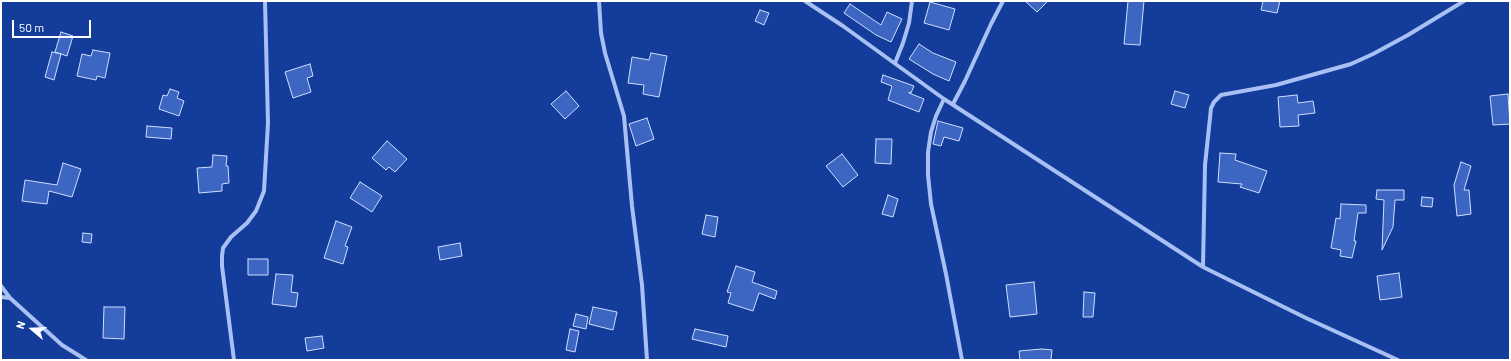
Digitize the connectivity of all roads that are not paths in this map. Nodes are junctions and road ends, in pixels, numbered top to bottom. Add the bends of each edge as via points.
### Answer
1 (265, 1) edge
2 (599, 1) edge
3 (805, 1) edge
4 (912, 1) edge
5 (1003, 1) edge
6 (1464, 1) edge
7 (895, 63) junction
8 (944, 99) junction
9 (953, 104) junction
10 (1203, 267) junction
11 (1, 286) edge
12 (1, 297) edge
13 (10, 298) junction
14 (86, 360) edge
15 (234, 360) edge
16 (647, 360) edge
17 (962, 360) edge
18 (1398, 360) edge

1 - 15 street via 268,123 264,191 256,211 248,223 231,237 223,248 222,256
2 - 16 street via 605,53 624,116 642,285
3 - 7 street
4 - 7 street via 909,23
5 - 9 street
6 - 10 street via 1408,35 1351,64 1276,85 1221,95 1214,102 1211,108 1205,165
7 - 8 street
8 - 9 street
8 - 17 street via 931,132 928,174 931,204
9 - 10 street
10 - 18 street
11 - 13 street
12 - 13 street
13 - 14 street via 62,345

